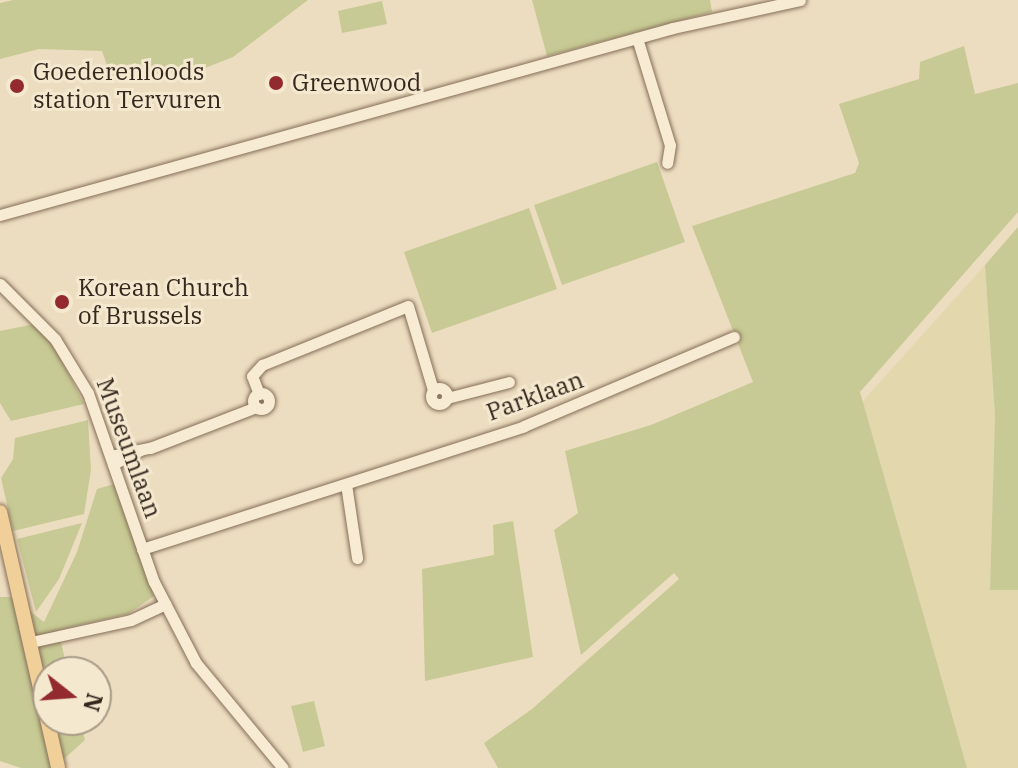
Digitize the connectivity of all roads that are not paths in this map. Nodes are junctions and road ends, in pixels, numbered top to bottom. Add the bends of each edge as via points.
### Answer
1 (800, 0) edge
2 (637, 38) junction
3 (667, 163) dead end
4 (0, 215) edge
5 (0, 284) edge
6 (734, 337) dead end
7 (509, 382) dead end
8 (112, 460) junction
9 (346, 484) junction
10 (0, 512) edge
11 (142, 549) junction
12 (357, 558) dead end
13 (165, 604) junction
14 (31, 642) junction
15 (58, 768) edge
16 (283, 768) edge

1 - 2 street
2 - 3 street via 670,145
2 - 4 street
5 - 8 street, Museumlaan via 37,318 67,357 88,393
6 - 9 street, Parklaan via 557,414
7 - 8 street via 447,398 444,389 433,390 408,306 253,371 259,394 268,401 264,408
8 - 11 street, Museumlaan
9 - 11 street, Parklaan
9 - 12 street
10 - 14 main road
11 - 13 street, Museumlaan
13 - 14 street via 131,620
13 - 16 street, Museumlaan via 196,663
14 - 15 main road

